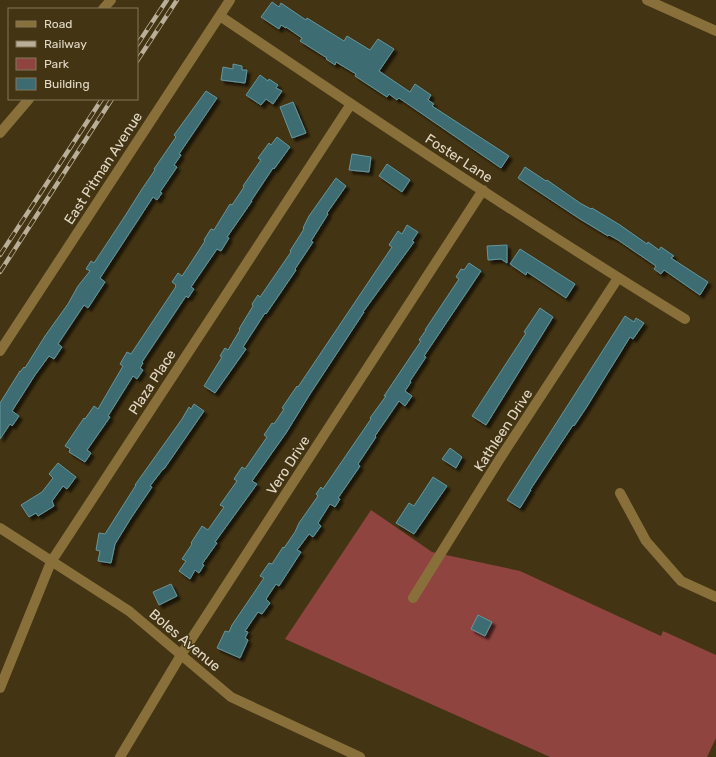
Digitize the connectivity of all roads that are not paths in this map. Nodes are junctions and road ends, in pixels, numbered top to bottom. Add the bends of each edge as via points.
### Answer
1 (111, 0) edge
2 (230, 0) edge
3 (647, 0) edge
4 (104, 8) edge
5 (220, 16) junction
6 (716, 31) edge
7 (28, 100) edge
8 (351, 104) junction
9 (0, 133) edge
10 (484, 190) junction
11 (618, 278) junction
12 (685, 319) dead end
13 (0, 351) edge
14 (620, 493) dead end
15 (0, 528) edge
16 (51, 562) junction
17 (716, 597) edge
18 (413, 598) dead end
19 (181, 654) junction
20 (0, 688) edge
21 (120, 757) edge
22 (360, 757) edge

1 - 4 street
2 - 5 street, East Pitman Avenue
3 - 6 street
5 - 8 street, Foster Lane
5 - 13 street, East Pitman Avenue
7 - 9 street
8 - 10 street, Foster Lane
8 - 16 street, Plaza Place
10 - 11 street, Foster Lane
10 - 19 street, Vero Drive
11 - 12 street, Foster Lane
11 - 18 street, Kathleen Drive via 499,460
14 - 17 street via 646,542 681,580
15 - 16 street, Boles Avenue
16 - 19 street, Boles Avenue via 129,611
16 - 20 street, Plaza Place
19 - 21 street, Vero Drive
19 - 22 street, Boles Avenue via 231,697

